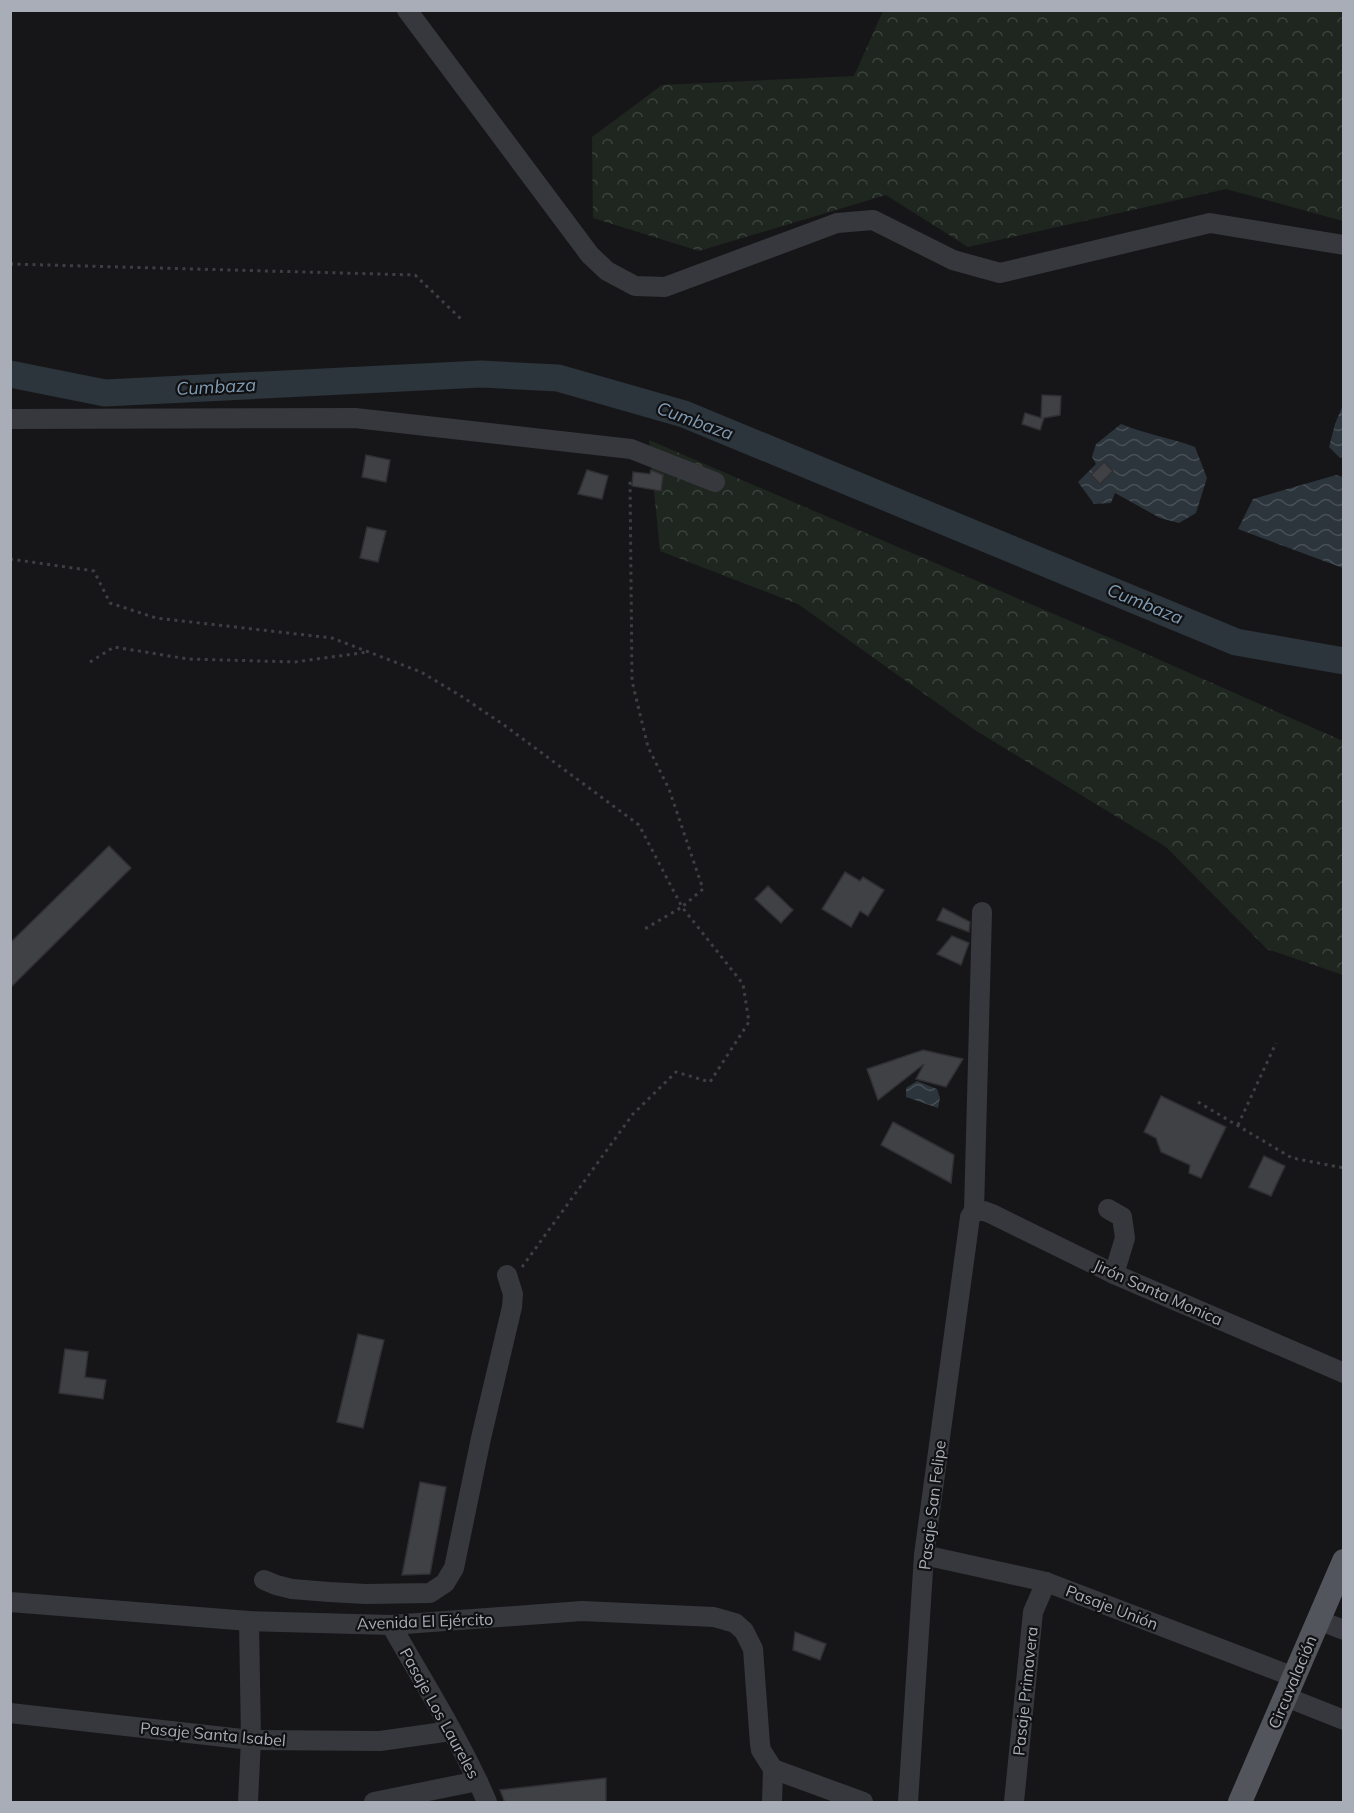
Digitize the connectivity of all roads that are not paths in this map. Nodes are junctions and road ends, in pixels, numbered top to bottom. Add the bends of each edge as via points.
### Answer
1 (407, 10) edge
2 (1344, 245) edge
3 (10, 419) edge
4 (715, 482) dead end
5 (982, 912) dead end
6 (1108, 1209) dead end
7 (974, 1211) junction
8 (1114, 1274) junction
9 (507, 1275) road end
10 (1344, 1373) edge
11 (924, 1555) junction
12 (1344, 1560) edge
13 (264, 1580) dead end
14 (1046, 1582) junction
15 (10, 1602) edge
16 (1318, 1620) junction
17 (249, 1621) junction
18 (391, 1625) junction
19 (1344, 1630) edge
20 (1290, 1687) junction
21 (10, 1713) edge
22 (1344, 1720) edge
23 (451, 1731) junction
24 (251, 1740) junction
25 (773, 1769) junction
26 (478, 1781) junction
27 (248, 1803) edge
28 (374, 1803) edge
29 (487, 1803) edge
30 (772, 1803) edge
31 (863, 1803) edge
32 (908, 1803) edge
33 (1014, 1803) edge
34 (1240, 1803) edge

1 - 2 street via 590,255 607,271 634,285 665,287 837,223 873,220 952,260 1000,273 1210,223
3 - 4 street via 355,418 631,449
5 - 7 street, Pasaje San Felipe
6 - 8 street via 1122,1217 1125,1238
7 - 8 street, Jirón Santa Monica via 993,1214
7 - 11 street, Pasaje San Felipe via 970,1216
8 - 10 street, Jirón Santa Monica
9 - 13 street via 513,1307 453,1568 446,1583 430,1593 366,1594 292,1589
11 - 14 street, Pasaje Unión
11 - 32 street, Pasaje San Felipe
12 - 16 main road, Circuvalación
14 - 20 street, Pasaje Unión
14 - 33 street, Pasaje Primavera via 1032,1612
15 - 17 street, Avenida El Ejército
16 - 19 street
16 - 20 main road, Circuvalación
17 - 18 street, Avenida El Ejército
17 - 24 street
18 - 23 street, Pasaje Los Laureles
18 - 25 street, Avenida El Ejército via 582,1611 714,1617 735,1623 753,1648 760,1744
20 - 22 street, Pasaje Unión
20 - 34 main road, Circuvalación
21 - 24 street, Pasaje Santa Isabel
23 - 24 street, Pasaje Santa Isabel via 380,1741
23 - 26 street, Pasaje Los Laureles
24 - 27 street
25 - 30 street
25 - 31 street
26 - 28 street
26 - 29 street, Pasaje Los Laureles

